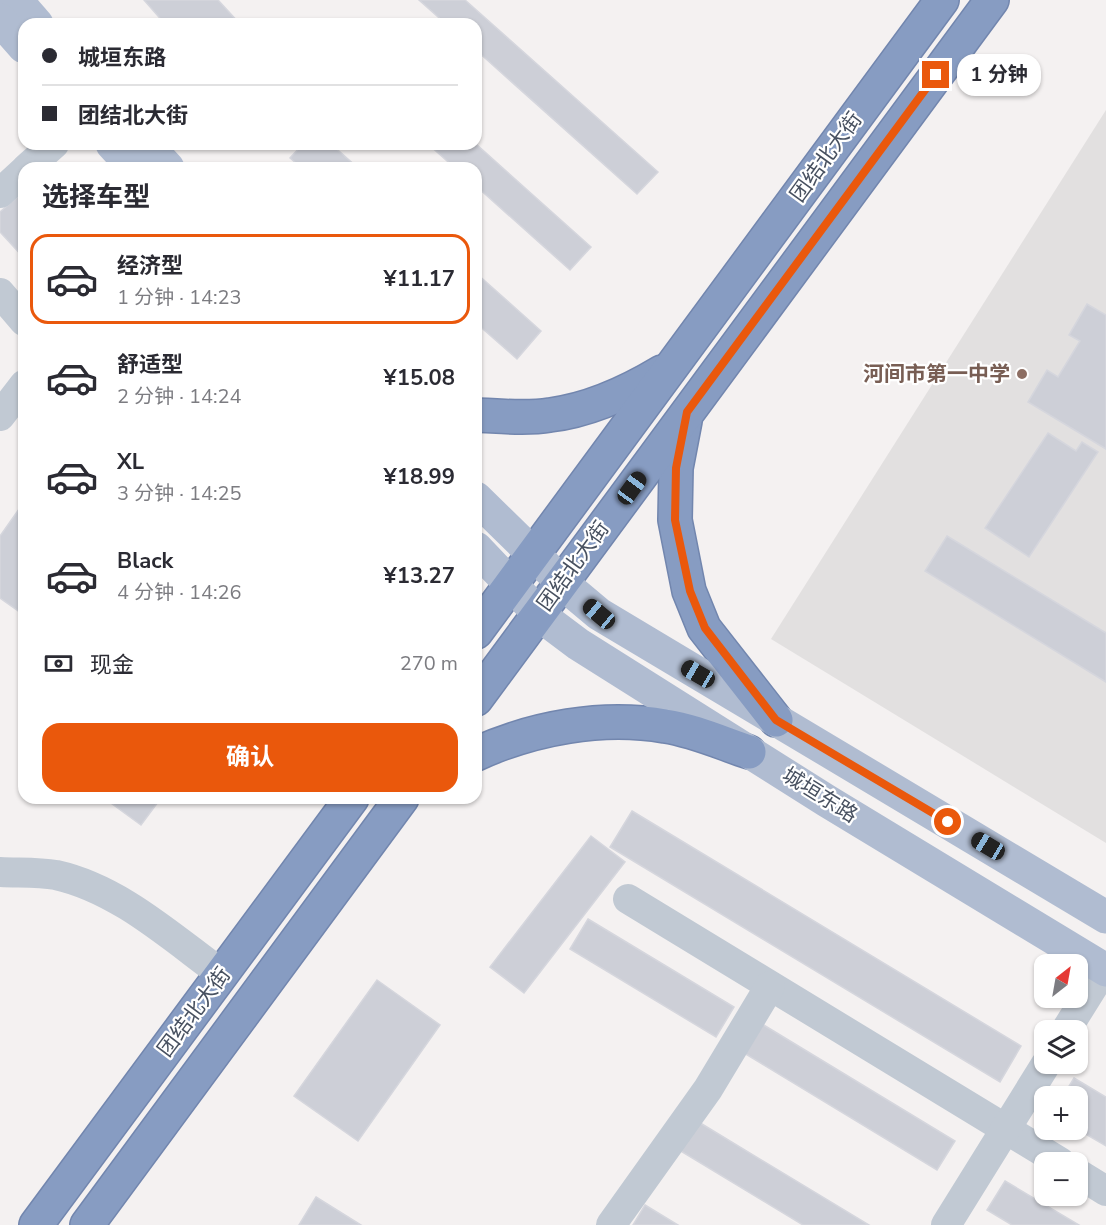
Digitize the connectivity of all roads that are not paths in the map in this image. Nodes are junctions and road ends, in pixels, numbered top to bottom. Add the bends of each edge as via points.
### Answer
1 (16, 0) edge
2 (942, 0) edge
3 (992, 0) edge
4 (32, 18) edge
5 (0, 20) edge
6 (18, 40) edge
7 (47, 150) edge
8 (118, 150) edge
9 (152, 150) edge
10 (34, 162) edge
11 (128, 162) edge
12 (162, 162) edge
13 (18, 176) edge
14 (0, 193) edge
15 (0, 293) edge
16 (18, 314) edge
17 (671, 367) junction
18 (18, 393) edge
19 (687, 412) junction
20 (482, 415) edge
21 (0, 416) edge
22 (482, 504) edge
23 (532, 554) junction
24 (482, 555) edge
25 (562, 582) junction
26 (510, 585) junction
27 (538, 613) junction
28 (482, 624) edge
29 (482, 691) edge
30 (776, 720) junction
31 (482, 751) edge
32 (749, 752) junction
33 (348, 804) edge
34 (398, 804) edge
35 (0, 872) edge
36 (628, 899) dead end
37 (1106, 917) edge
38 (1105, 969) edge
39 (222, 974) junction
40 (770, 986) junction
41 (1072, 1020) edge
42 (1040, 1074) edge
43 (1005, 1129) junction
44 (1043, 1152) edge
45 (1088, 1180) edge
46 (1106, 1191) edge
47 (36, 1225) edge
48 (87, 1225) edge
49 (611, 1225) edge
50 (946, 1225) edge

1 - 4 main road
2 - 17 highway, 团结北大街
3 - 19 highway, 团结北大街
5 - 6 main road
7 - 10 street
8 - 11 main road
9 - 12 main road
13 - 14 street
15 - 16 street
17 - 20 highway via 599,404 549,415
17 - 23 highway, 团结北大街
18 - 21 street
19 - 25 highway, 团结北大街
19 - 30 highway via 676,468 675,520 690,591 705,628
22 - 23 main road, 城垣东路
23 - 25 main road, 城垣东路
23 - 26 highway, 团结北大街
24 - 26 main road, 城垣东路
25 - 27 highway, 团结北大街
25 - 30 main road, 城垣东路 via 599,614
26 - 27 main road, 城垣东路
26 - 28 highway, 团结北大街
27 - 29 highway, 团结北大街
27 - 32 main road, 城垣东路 via 578,644
30 - 37 main road, 城垣东路
31 - 32 highway via 554,729 616,721 667,726
32 - 38 main road, 城垣东路
33 - 39 highway, 团结北大街
34 - 48 highway, 团结北大街
35 - 39 street via 54,875 112,895
36 - 40 street
38 - 41 street
39 - 47 highway, 团结北大街
40 - 43 street
40 - 49 street via 708,1089
42 - 43 street
43 - 44 street
43 - 50 street
45 - 46 street

